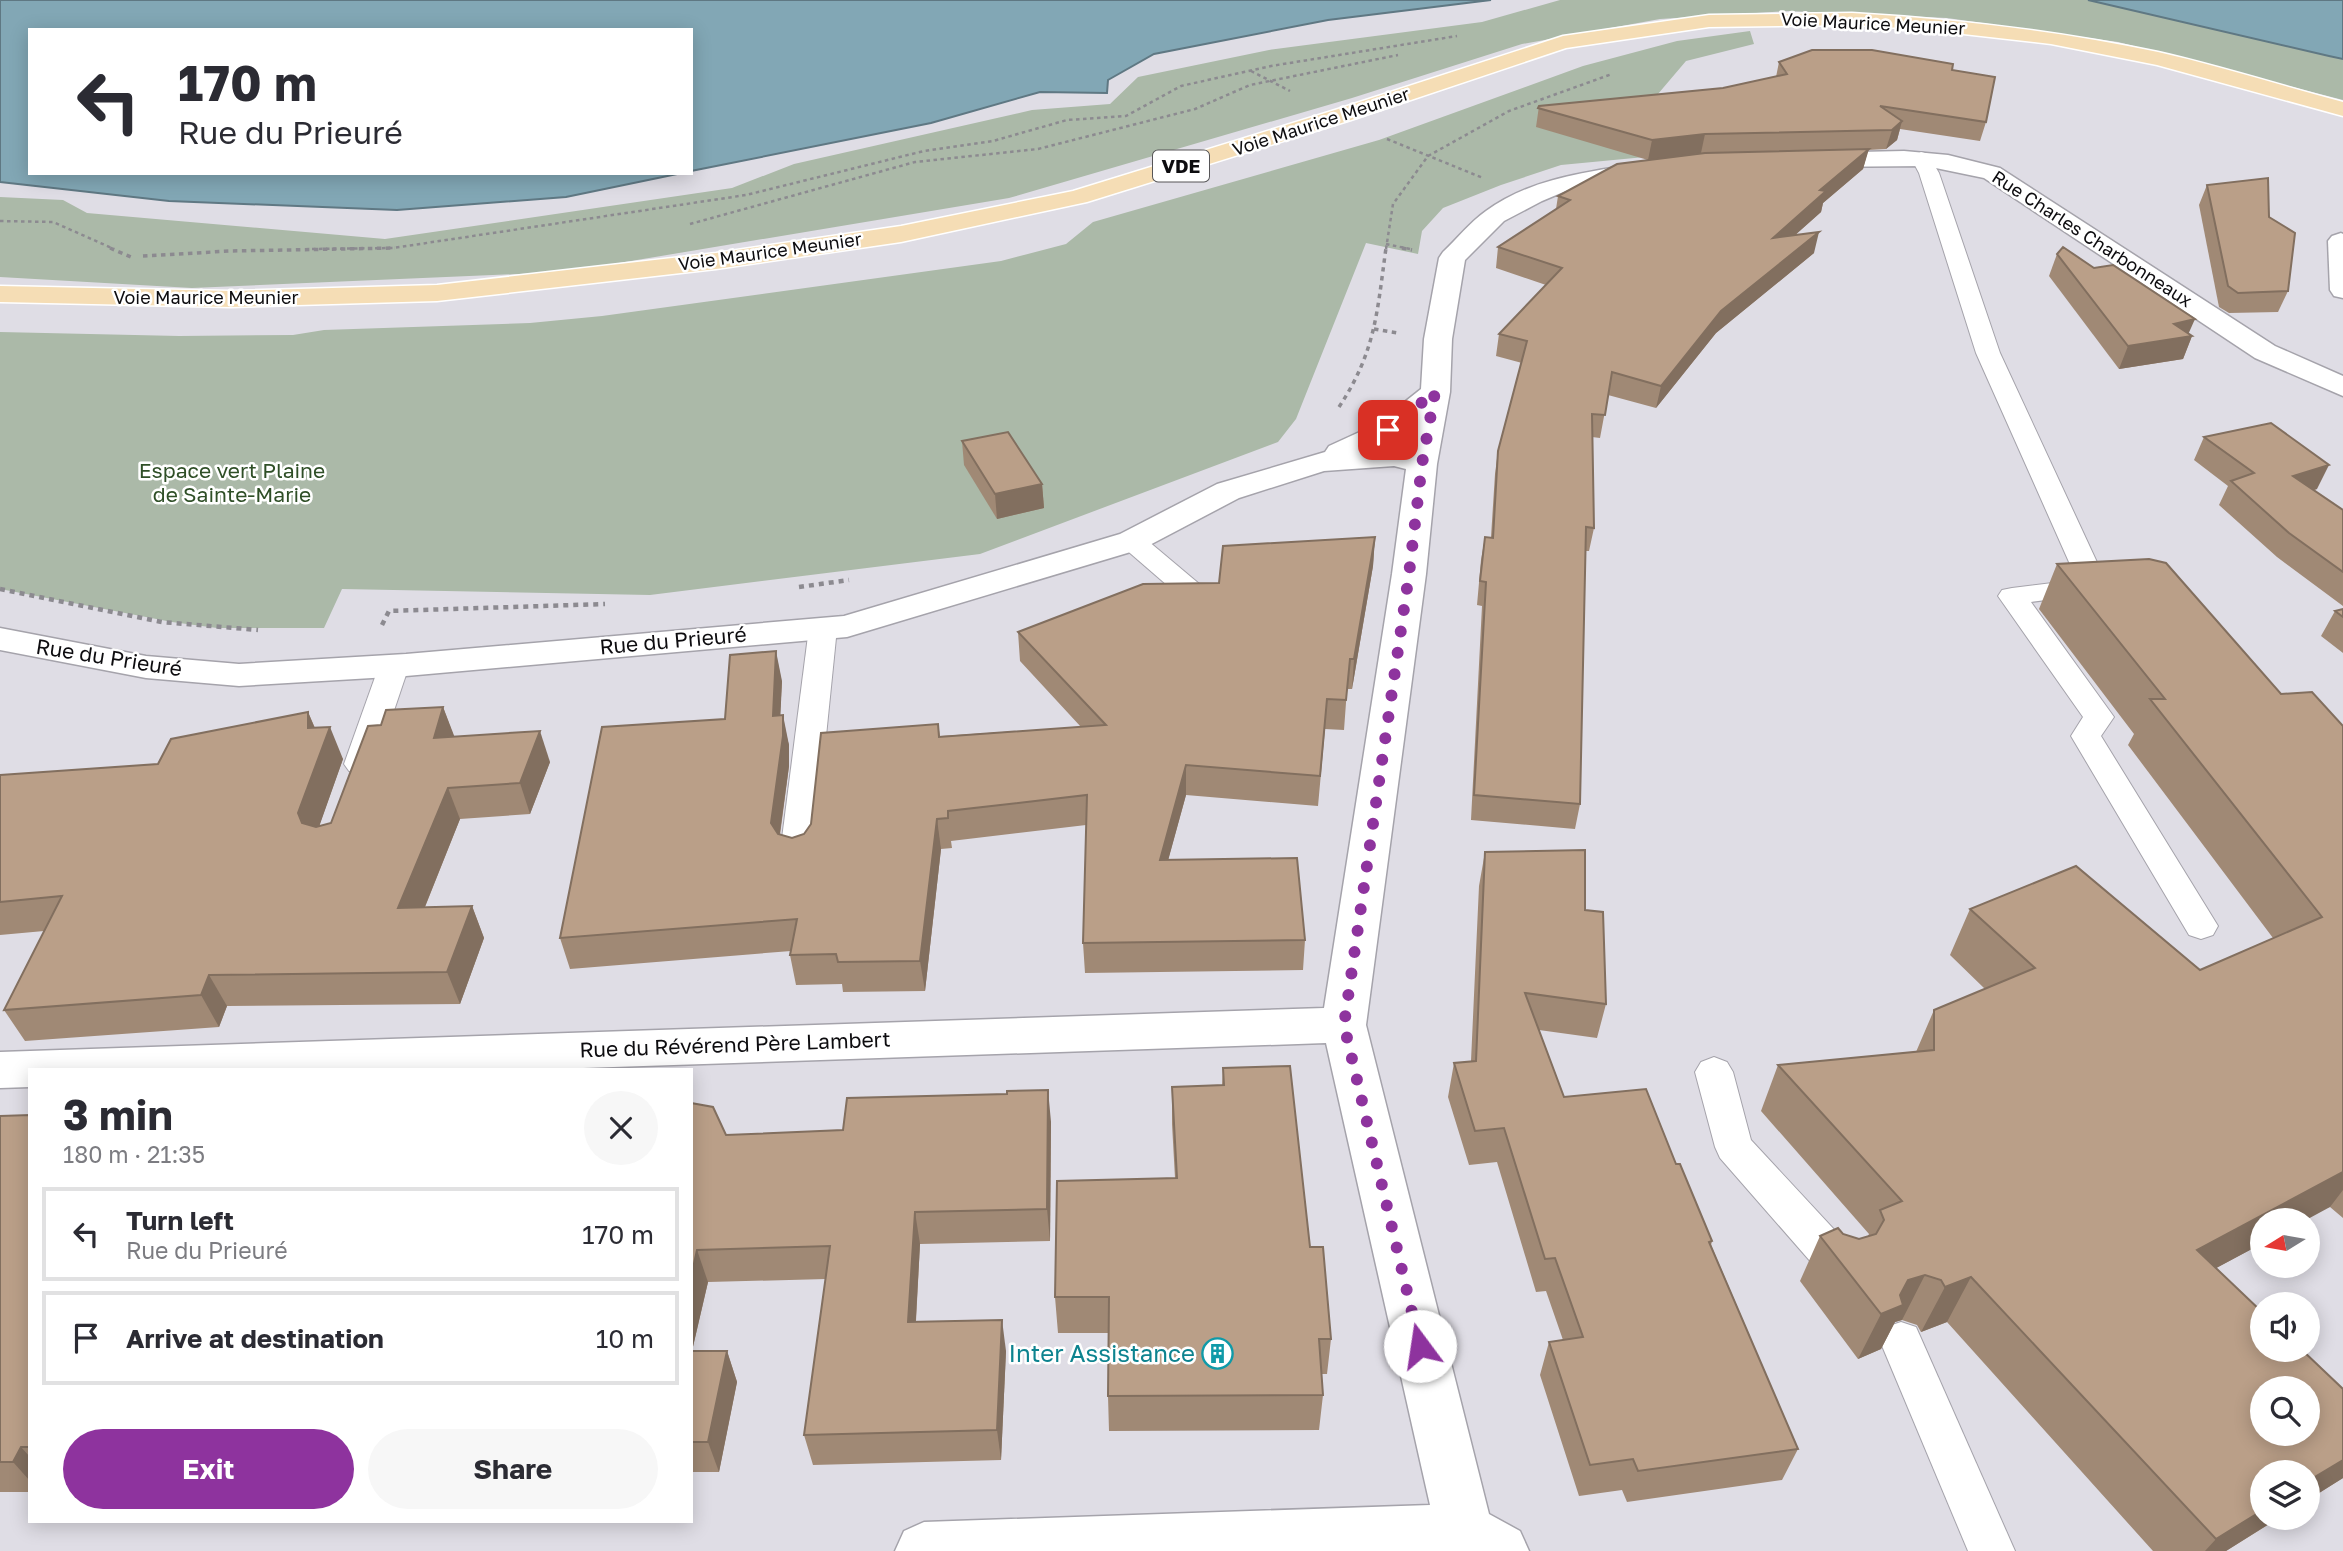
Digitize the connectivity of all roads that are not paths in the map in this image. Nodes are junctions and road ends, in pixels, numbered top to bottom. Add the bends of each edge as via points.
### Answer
1 (2343, 109) edge
2 (1921, 158) junction
3 (1790, 160) edge
4 (1662, 167) edge
5 (2342, 242) edge
6 (2343, 290) edge
7 (0, 294) edge
8 (2343, 387) edge
9 (1435, 392) junction
10 (1321, 462) junction
11 (1422, 464) junction
12 (1132, 541) junction
13 (1200, 599) edge
14 (823, 628) junction
15 (0, 639) edge
16 (394, 666) junction
17 (349, 794) edge
18 (797, 854) edge
19 (2201, 926) dead end
20 (1344, 1025) junction
21 (60, 1068) edge
22 (28, 1069) edge
23 (0, 1070) edge
24 (1714, 1072) dead end
25 (1839, 1264) edge
26 (1901, 1341) edge
27 (1483, 1542) edge
28 (924, 1551) edge
29 (1992, 1551) edge

1 - 7 main road, Voie Maurice Meunier / VDE via 2159,59 2051,38 1852,19 1709,21 1563,42 1078,197 901,234 437,293 232,299
2 - 3 street, Rue Charles Charbonneaux
2 - 8 street, Rue Charles Charbonneaux via 1992,173 2265,352
2 - 19 lane via 1988,353 2106,588 2012,596 2099,717 2086,736
4 - 9 street via 1562,184 1533,196 1495,216 1452,258 1438,340
5 - 6 street
9 - 10 street, Rue du Prieuré via 1388,430
9 - 11 street
10 - 11 street, Rue du Prieuré via 1395,457
10 - 12 street, Rue du Prieuré via 1228,491
11 - 20 street
12 - 13 lane
12 - 14 street, Rue du Prieuré via 847,626
14 - 16 street, Rue du Prieuré
14 - 18 lane
15 - 16 street, Rue du Prieuré via 146,667 239,675
16 - 17 lane
20 - 21 street, Rue du Révérend Père Lambert
20 - 27 street
22 - 23 street, Rue du Révérend Père Lambert
24 - 25 lane via 1734,1147
26 - 29 lane
27 - 28 street

